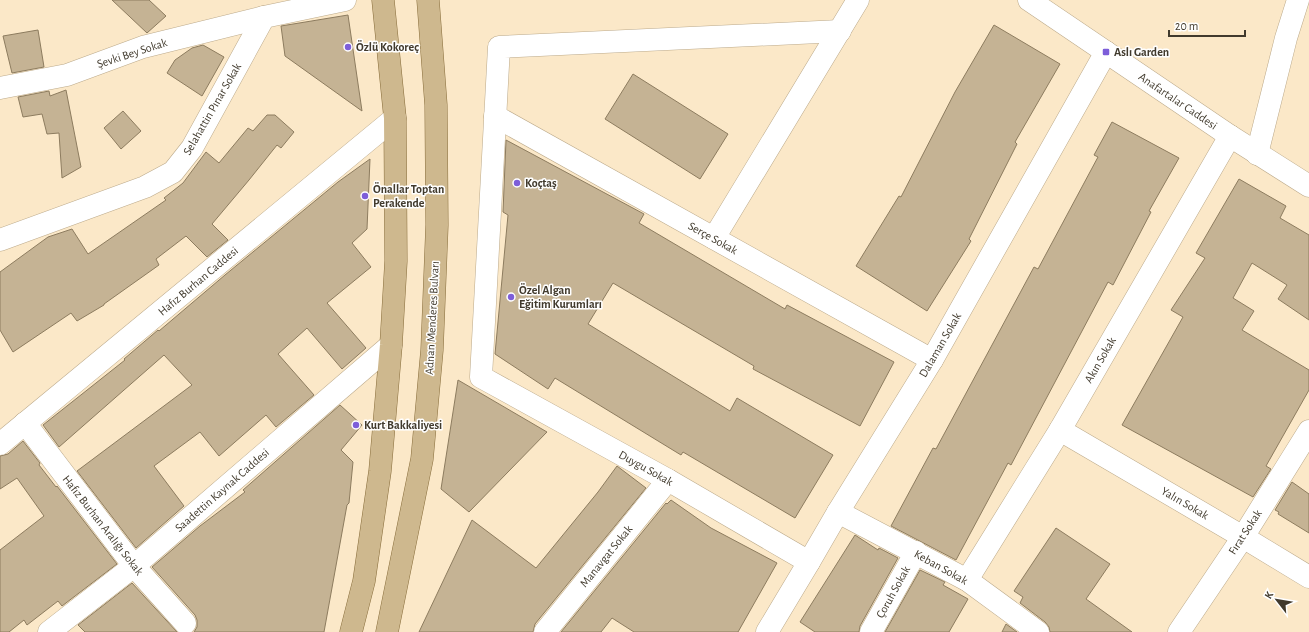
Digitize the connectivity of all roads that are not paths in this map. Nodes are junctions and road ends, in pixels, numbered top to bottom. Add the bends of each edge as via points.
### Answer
1 (345, 0) edge
2 (384, 0) edge
3 (428, 0) edge
4 (858, 0) edge
5 (1029, 0) edge
6 (1298, 0) edge
7 (264, 17) junction
8 (840, 31) junction
9 (1106, 52) junction
10 (0, 88) edge
11 (495, 116) junction
12 (395, 118) junction
13 (1230, 136) junction
14 (1257, 154) junction
15 (1309, 186) edge
16 (714, 238) junction
17 (0, 240) edge
18 (391, 345) junction
19 (932, 360) junction
20 (25, 423) junction
21 (1060, 430) junction
22 (1309, 431) edge
23 (0, 444) edge
24 (668, 480) junction
25 (838, 512) junction
26 (1243, 536) junction
27 (916, 552) junction
28 (809, 562) junction
29 (134, 566) junction
30 (1309, 577) edge
31 (967, 580) junction
32 (185, 623) dead end
33 (55, 630) edge
34 (351, 632) edge
35 (386, 632) edge
36 (545, 632) edge
37 (767, 632) edge
38 (871, 632) edge
39 (1038, 632) edge
40 (1179, 632) edge

1 - 7 street
2 - 12 main road
3 - 35 main road, Adnan Menderes Bulvarı via 436,104 437,225 432,350 422,459
4 - 8 street
5 - 9 street, Anafartalar Caddesi
6 - 14 street
7 - 10 street, Şevki Bey Sokak via 143,47 67,75
7 - 17 street, Selahattin Pınar Sokak via 192,148 173,172 145,187
8 - 11 street via 499,47
8 - 16 street
9 - 13 street, Anafartalar Caddesi
9 - 19 street, Dalaman Sokak
11 - 16 street, Serçe Sokak
11 - 24 street, Duygu Sokak via 481,377
12 - 18 main road via 396,262
12 - 20 street, Hafız Burhan Caddesi
13 - 14 street, Anafartalar Caddesi
13 - 21 street, Akın Sokak
14 - 15 street, Anafartalar Caddesi
16 - 19 street, Serçe Sokak
18 - 29 street, Saadettin Kaynak Caddesi
18 - 34 main road via 379,479 364,581
19 - 25 street, Dalaman Sokak
20 - 23 street, Hafız Burhan Caddesi
20 - 29 street, Hafız Burhan Aralığı Sokak
21 - 26 street, Yalın Sokak
21 - 31 street, Akın Sokak
22 - 26 street, Fırat Sokak
24 - 28 street, Duygu Sokak
24 - 36 street, Manavgat Sokak
25 - 27 street, Keban Sokak
25 - 28 street, Dalaman Sokak
26 - 30 street, Yalın Sokak
26 - 40 street, Fırat Sokak
27 - 31 street, Keban Sokak
27 - 38 street, Çoruh Sokak
28 - 37 street, Dalaman Sokak
29 - 32 street, Hafız Burhan Aralığı Sokak
29 - 33 street, Saadettin Kaynak Caddesi
31 - 39 street, Keban Sokak

